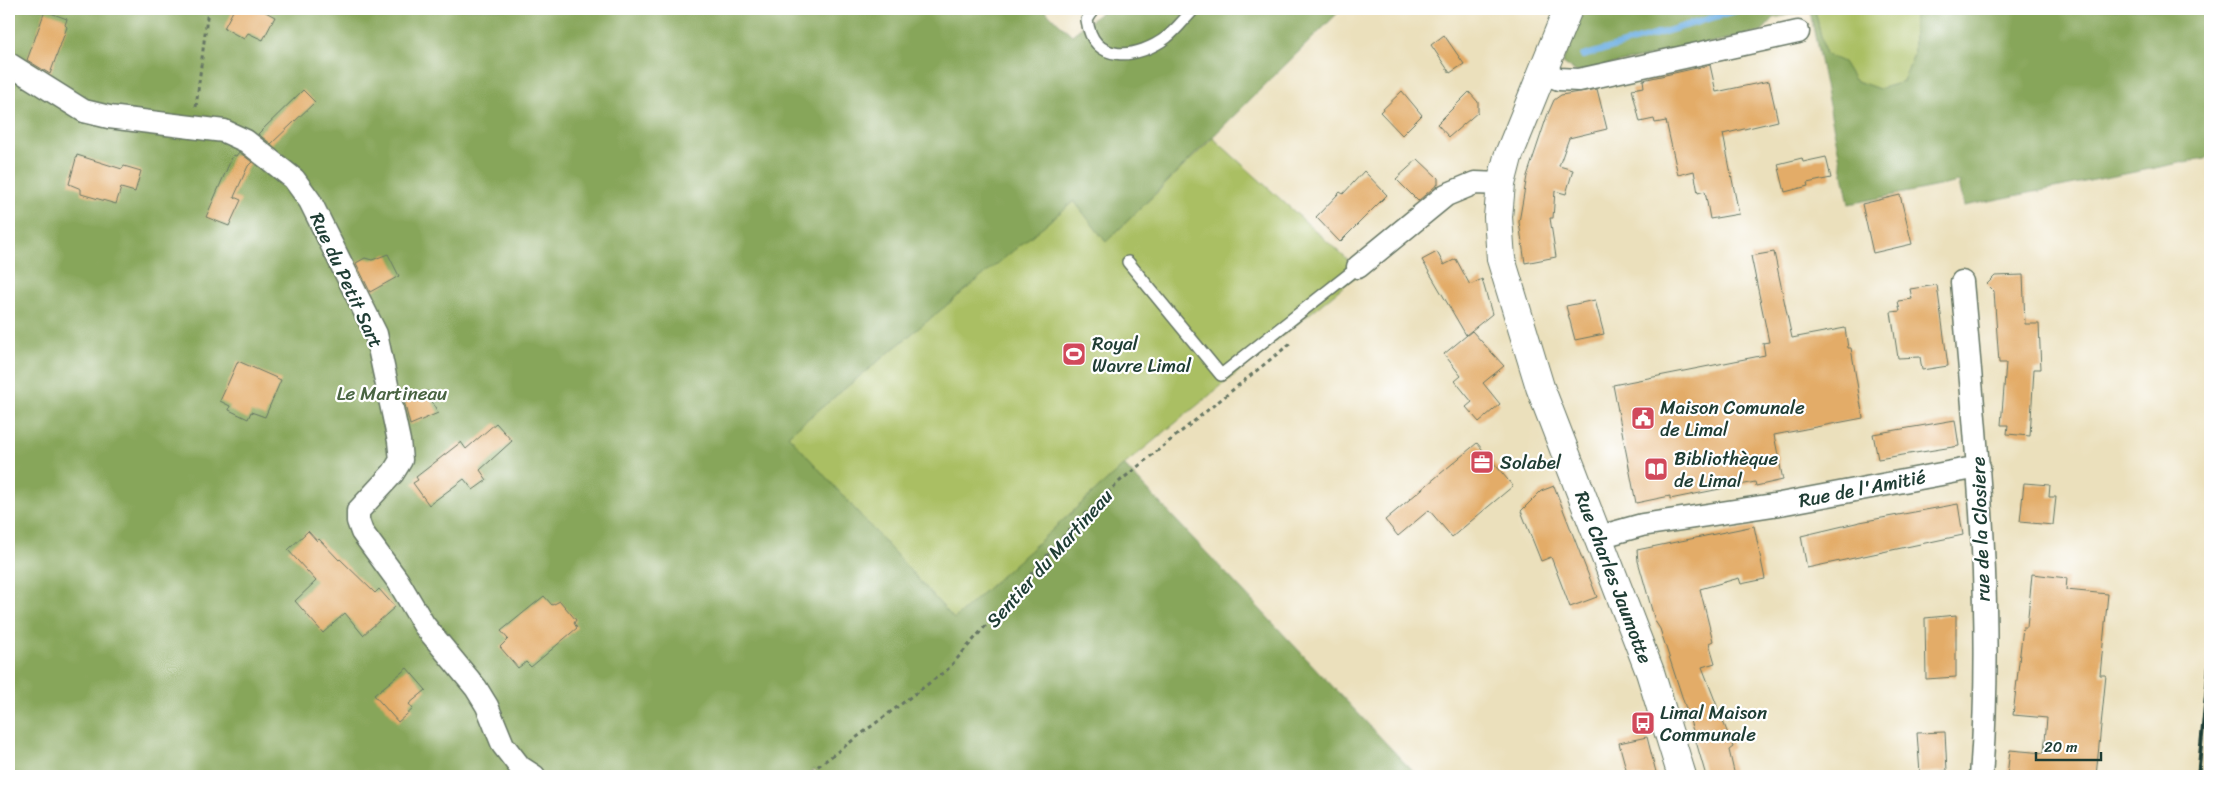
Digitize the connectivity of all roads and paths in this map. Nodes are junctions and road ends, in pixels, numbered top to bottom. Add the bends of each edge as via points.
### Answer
1 (208, 9) edge
2 (1094, 9) edge
3 (1194, 9) edge
4 (1568, 9) edge
5 (1798, 32) dead end
6 (9, 64) edge
7 (1542, 72) junction
8 (194, 126) junction
9 (1501, 184) junction
10 (1128, 262) dead end
11 (1358, 267) joint
12 (1962, 282) dead end
13 (1296, 339) dead end
14 (1979, 467) junction
15 (1599, 537) junction
16 (534, 776) edge
17 (805, 776) edge
18 (1682, 776) edge
19 (1982, 776) edge

1 - 8 path
2 - 3 lane via 1087,20 1089,34 1104,50 1122,55 1167,37
4 - 7 main road, Rue Charles Jaumotte
5 - 7 street via 1579,80 1559,79
6 - 8 street, Rue du Petit Sart via 84,111 108,117
7 - 9 main road, Rue Charles Jaumotte
8 - 16 street, Rue du Petit Sart via 224,131 246,141 294,180 310,201 376,334 399,441 401,460 394,473 358,512 362,532 398,581 424,625 476,688 504,745 520,767
9 - 11 street via 1476,183 1446,195
9 - 15 main road, Rue Charles Jaumotte via 1498,216 1501,259 1540,387
10 - 11 lane via 1221,375
12 - 14 street, rue de la Closiere
13 - 17 path, Sentier du Martineau via 1085,513 948,669
14 - 15 street, Rue de l'Amitié via 1642,526
14 - 19 street, rue de la Closiere via 1987,705
15 - 18 main road, Rue Charles Jaumotte via 1650,672

